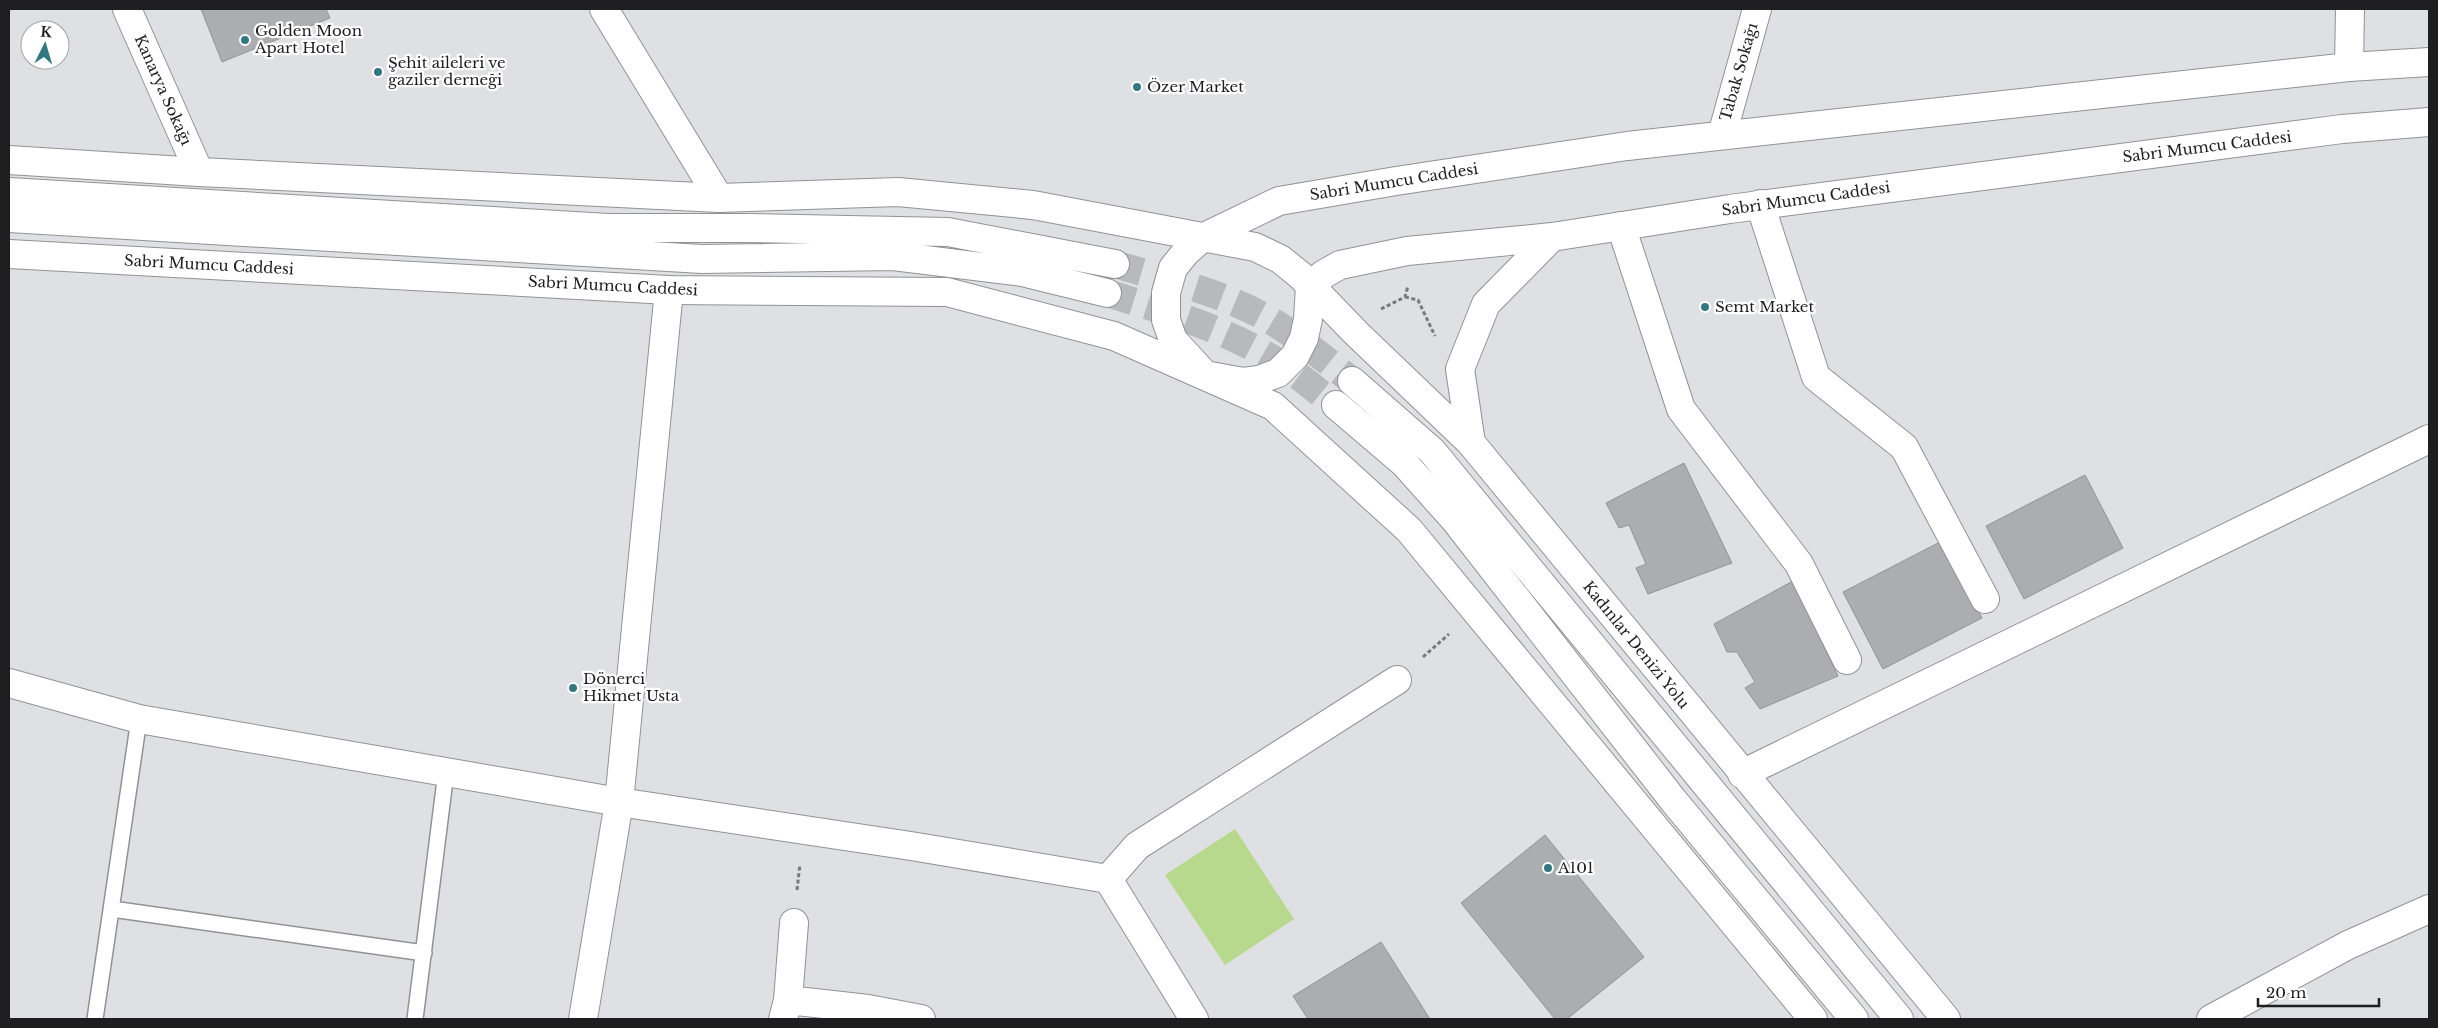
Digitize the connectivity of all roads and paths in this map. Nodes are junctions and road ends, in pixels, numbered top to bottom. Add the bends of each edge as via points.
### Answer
1 (127, 9) edge
2 (604, 9) edge
3 (1757, 9) edge
4 (2350, 9) edge
5 (2429, 62) edge
6 (2349, 67) junction
7 (2429, 122) edge
8 (1722, 135) junction
9 (9, 160) edge
10 (198, 172) junction
11 (9, 182) edge
12 (9, 192) edge
13 (719, 198) junction
14 (145, 201) junction
15 (1760, 204) junction
16 (9, 218) edge
17 (1621, 226) junction
18 (9, 233) edge
19 (1552, 237) junction
20 (1202, 238) junction
21 (9, 254) edge
22 (1115, 264) tunnel mouth
23 (287, 270) junction
24 (1408, 283) dead end
25 (1310, 286) junction
26 (669, 290) junction
27 (1107, 293) tunnel mouth
28 (1406, 297) junction
29 (1374, 313) dead end
30 (1439, 344) dead end
31 (1205, 375) junction
32 (1352, 381) tunnel mouth
33 (1336, 405) tunnel mouth
34 (2429, 439) edge
35 (1471, 443) junction
36 (1984, 600) dead end
37 (1454, 630) dead end
38 (1847, 660) dead end
39 (1397, 680) joint
40 (9, 683) edge
41 (139, 719) junction
42 (446, 772) junction
43 (1742, 774) junction
44 (619, 802) junction
45 (803, 830) junction
46 (1108, 879) junction
47 (2429, 909) edge
48 (112, 910) junction
49 (794, 923) joint
50 (424, 953) junction
51 (786, 1010) edge
52 (95, 1019) edge
53 (415, 1019) edge
54 (583, 1019) edge
55 (921, 1019) edge
56 (1194, 1019) edge
57 (1813, 1019) edge
58 (1854, 1019) edge
59 (1899, 1019) edge
60 (1946, 1019) edge
61 (2210, 1019) edge

1 - 10 main road, Kanarya Sokağı
2 - 13 main road
3 - 8 main road, Tabak Sokağı
4 - 6 main road
5 - 6 main road, Sabri Mumcu Caddesi
6 - 8 main road, Sabri Mumcu Caddesi
7 - 15 main road, Sabri Mumcu Caddesi via 2342,129
8 - 20 main road, Sabri Mumcu Caddesi via 1617,147 1279,201
9 - 10 main road
10 - 13 main road
11 - 14 main road
12 - 14 main road
13 - 20 main road via 898,192 1032,205
14 - 22 main road via 608,228 948,232
15 - 17 main road, Sabri Mumcu Caddesi
15 - 36 main road via 1816,377 1904,447
16 - 27 main road via 702,259 893,256 1022,272
17 - 19 main road, Sabri Mumcu Caddesi
17 - 38 main road via 1680,409 1799,564
18 - 23 main road
19 - 25 main road, Sabri Mumcu Caddesi via 1407,251 1340,265
19 - 35 main road via 1486,304 1460,369
20 - 25 main road via 1255,247 1280,260
20 - 31 main road via 1174,268 1166,293 1166,320 1173,340
21 - 23 main road, Sabri Mumcu Caddesi
23 - 26 main road, Sabri Mumcu Caddesi
24 - 28 path
25 - 31 main road via 1304,338 1295,356 1278,373 1243,382
25 - 35 main road, Kadınlar Denizi Yolu
26 - 31 main road, Sabri Mumcu Caddesi via 947,292 1114,336
26 - 44 main road
28 - 29 path
28 - 30 path via 1418,300
31 - 57 main road via 1273,406 1409,530
32 - 59 main road via 1432,451
33 - 58 main road via 1404,463 1456,520 1672,800
34 - 43 main road
35 - 43 main road, Kadınlar Denizi Yolu
37 - 39 path
39 - 46 main road via 1137,846
40 - 41 main road
41 - 42 main road
41 - 48 lane
42 - 44 main road
42 - 50 lane
43 - 60 main road, Kadınlar Denizi Yolu
44 - 45 main road
44 - 54 main road
45 - 46 main road
45 - 49 path
46 - 56 main road
47 - 61 main road via 2348,945
48 - 50 lane
48 - 52 lane
49 - 51 main road
50 - 53 lane
51 - 55 main road via 868,1009

